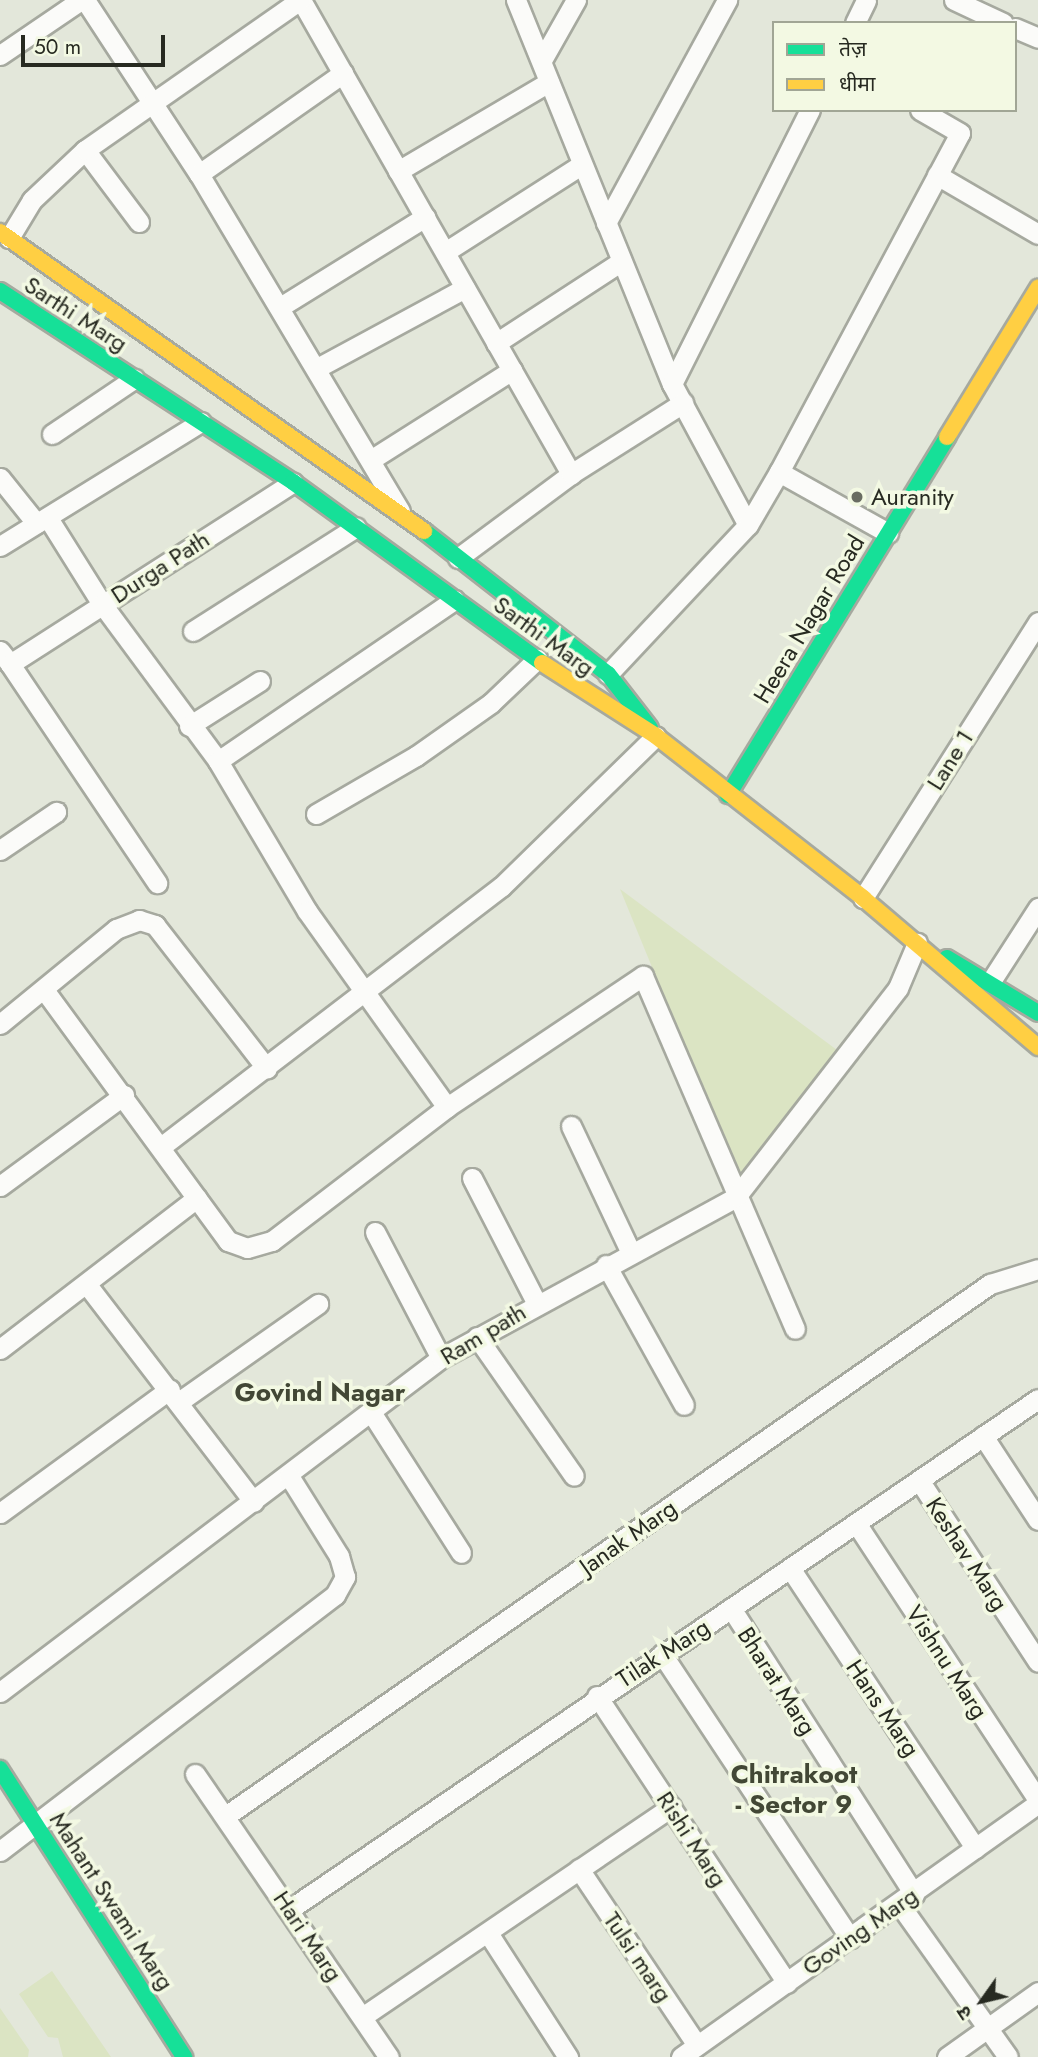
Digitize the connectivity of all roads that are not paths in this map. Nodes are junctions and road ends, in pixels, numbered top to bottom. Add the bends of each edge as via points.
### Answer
1 (83, 0) edge
2 (300, 0) edge
3 (516, 0) edge
4 (576, 0) edge
5 (727, 0) edge
6 (866, 0) edge
7 (954, 0) edge
8 (856, 21) edge
9 (999, 21) edge
10 (1017, 29) edge
11 (1038, 38) edge
12 (0, 55) edge
13 (542, 60) junction
14 (343, 73) junction
15 (549, 82) junction
16 (155, 104) junction
17 (809, 112) edge
18 (923, 112) edge
19 (85, 150) junction
20 (581, 165) junction
21 (398, 171) junction
22 (199, 174) junction
23 (937, 175) junction
24 (425, 218) junction
25 (139, 222) dead end
26 (607, 223) junction
27 (5, 234) edge
28 (1038, 234) edge
29 (445, 251) junction
30 (622, 261) junction
31 (465, 288) junction
32 (1038, 288) edge
33 (0, 291) edge
34 (280, 307) junction
35 (1033, 311) edge
36 (496, 343) junction
37 (317, 368) junction
38 (512, 370) junction
39 (134, 379) junction
40 (672, 384) junction
41 (682, 403) junction
42 (201, 422) junction
43 (52, 434) dead end
44 (312, 451) junction
45 (372, 458) junction
46 (779, 472) junction
47 (571, 474) junction
48 (0, 478) edge
49 (289, 479) junction
50 (402, 514) junction
51 (42, 520) junction
52 (748, 525) junction
53 (356, 527) junction
54 (888, 533) junction
55 (0, 545) edge
56 (458, 558) junction
57 (454, 600) junction
58 (102, 604) junction
59 (1038, 622) edge
60 (193, 631) dead end
61 (12, 656) edge
62 (537, 659) junction
63 (608, 674) junction
64 (260, 681) dead end
65 (189, 726) junction
66 (656, 736) junction
67 (218, 761) junction
68 (728, 795) junction
69 (56, 812) dead end
70 (316, 814) dead end
71 (0, 850) edge
72 (157, 883) dead end
73 (863, 898) junction
74 (1038, 908) edge
75 (917, 943) junction
76 (991, 981) junction
77 (45, 991) junction
78 (365, 994) junction
79 (1038, 1013) edge
80 (0, 1024) edge
81 (1038, 1047) edge
82 (267, 1069) junction
83 (124, 1095) junction
84 (447, 1107) junction
85 (572, 1126) dead end
86 (162, 1146) junction
87 (472, 1178) dead end
88 (0, 1186) edge
89 (736, 1197) junction
90 (197, 1198) junction
91 (375, 1232) dead end
92 (630, 1251) junction
93 (606, 1265) junction
94 (1036, 1269) edge
95 (88, 1286) junction
96 (536, 1302) junction
97 (318, 1304) dead end
98 (794, 1329) dead end
99 (477, 1337) junction
100 (0, 1348) edge
101 (441, 1358) junction
102 (175, 1395) junction
103 (1038, 1399) edge
104 (684, 1405) dead end
105 (371, 1412) junction
106 (983, 1436) junction
107 (289, 1476) junction
108 (574, 1476) dead end
109 (919, 1480) junction
110 (254, 1502) junction
111 (0, 1513) edge
112 (1038, 1520) edge
113 (856, 1523) junction
114 (461, 1553) dead end
115 (790, 1568) junction
116 (731, 1608) junction
117 (662, 1654) junction
118 (1038, 1662) edge
119 (0, 1692) edge
120 (597, 1696) junction
121 (0, 1769) edge
122 (195, 1774) dead end
123 (1038, 1802) edge
124 (671, 1807) junction
125 (227, 1815) junction
126 (35, 1822) junction
127 (975, 1847) junction
128 (0, 1851) edge
129 (579, 1869) junction
130 (907, 1899) junction
131 (290, 1909) junction
132 (488, 1933) junction
133 (850, 1938) junction
134 (787, 1983) junction
135 (1038, 1992) edge
136 (362, 2017) junction
137 (988, 2027) junction
138 (697, 2045) junction
139 (184, 2057) edge
140 (388, 2057) edge
141 (568, 2057) edge
142 (681, 2057) edge
143 (947, 2057) edge
144 (1008, 2057) edge

1 - 12 street
1 - 16 street
2 - 14 street
2 - 16 street
3 - 13 street
4 - 13 street
5 - 26 street
6 - 8 street
7 - 9 street
10 - 11 street
13 - 15 street
14 - 21 street
14 - 22 street
15 - 20 street
15 - 21 street
16 - 19 street
16 - 22 street
17 - 40 street
18 - 23 street via 960,133
19 - 25 street
19 - 27 street via 32,200
20 - 26 street
20 - 29 street
21 - 24 street
22 - 34 street
23 - 28 street
23 - 46 street
24 - 29 street
24 - 34 street
26 - 30 street
27 - 44 street
29 - 31 street
30 - 36 street
30 - 40 street
31 - 36 street
31 - 37 street
32 - 35 street, Heera Nagar Road
33 - 39 street, Sarthi Marg
34 - 37 street
35 - 54 street, Heera Nagar Road
36 - 38 street
37 - 45 street
38 - 45 street
38 - 47 street
39 - 42 street, Sarthi Marg
39 - 43 street
40 - 41 street
41 - 47 street
41 - 52 street
42 - 49 street, Sarthi Marg
42 - 51 street
44 - 49 street
44 - 50 street
45 - 50 street
46 - 52 street
46 - 54 street
47 - 56 street
48 - 51 street
49 - 53 street, Sarthi Marg
49 - 58 street, Durga Path
50 - 56 street
51 - 55 street
51 - 58 street
52 - 63 street
53 - 57 street, Sarthi Marg
53 - 60 street
54 - 68 street, Heera Nagar Road
56 - 63 street
57 - 62 street, Sarthi Marg
57 - 67 street
58 - 61 street, Durga Path
58 - 65 street
59 - 73 street, Lane 1
61 - 72 street
62 - 66 street, Sarthi Marg
62 - 70 street via 491,703 416,756
63 - 66 street
64 - 65 street
65 - 67 street
66 - 68 street, Sarthi Marg
66 - 78 street via 551,842
67 - 78 street
68 - 73 street, Sarthi Marg
69 - 71 street
73 - 75 street, Sarthi Marg
74 - 76 street
75 - 76 street
75 - 81 street, Sarthi Marg
75 - 89 street, Ram path via 898,988
76 - 79 street
77 - 80 street
77 - 82 street via 116,929 139,920 155,925
77 - 83 street
78 - 82 street
78 - 84 street
82 - 86 street
83 - 86 street
83 - 88 street
84 - 89 street via 643,976
84 - 90 street via 272,1241 247,1248 228,1241
85 - 92 street
86 - 90 street
87 - 96 street
89 - 92 street, Ram path
89 - 98 street
90 - 95 street
91 - 101 street
92 - 93 street, Ram path
93 - 96 street, Ram path
93 - 104 street
94 - 125 street, Janak Marg via 990,1284
95 - 100 street
95 - 102 street
96 - 99 street, Ram path
97 - 102 street
99 - 101 street, Ram path
99 - 108 street
101 - 105 street, Ram path
102 - 110 street
102 - 111 street
103 - 106 street, Tilak Marg
105 - 107 street, Ram path
105 - 114 street
106 - 109 street, Tilak Marg
106 - 112 street
107 - 110 street, Ram path
107 - 126 street via 339,1556 345,1577 335,1595
109 - 113 street, Tilak Marg
109 - 118 street, Keshav Marg
110 - 119 street, Ram path
113 - 115 street, Tilak Marg
113 - 123 street, Vishnu Marg
115 - 116 street, Tilak Marg
115 - 127 street, Hans Marg
116 - 117 street, Tilak Marg
116 - 130 street, Bharat Marg
117 - 120 street, Tilak Marg
117 - 133 street
120 - 124 street, Rishi Marg
120 - 131 street, Tilak Marg
121 - 126 street, Mahant Swami Marg
122 - 125 street, Hari Marg
123 - 127 street, Goving Marg
124 - 129 street
124 - 134 street, Rishi Marg
125 - 131 street, Hari Marg
126 - 128 street
126 - 139 street, Mahant Swami Marg
127 - 130 street, Goving Marg
129 - 132 street
129 - 138 street, Tulsi marg
130 - 133 street, Goving Marg
130 - 137 street, Bharat Marg
131 - 136 street, Hari Marg
132 - 136 street
132 - 141 street
133 - 134 street, Goving Marg
134 - 138 street, Goving Marg
135 - 137 street
136 - 140 street, Hari Marg
137 - 143 street
137 - 144 street, Bharat Marg
138 - 142 street, Goving Marg

